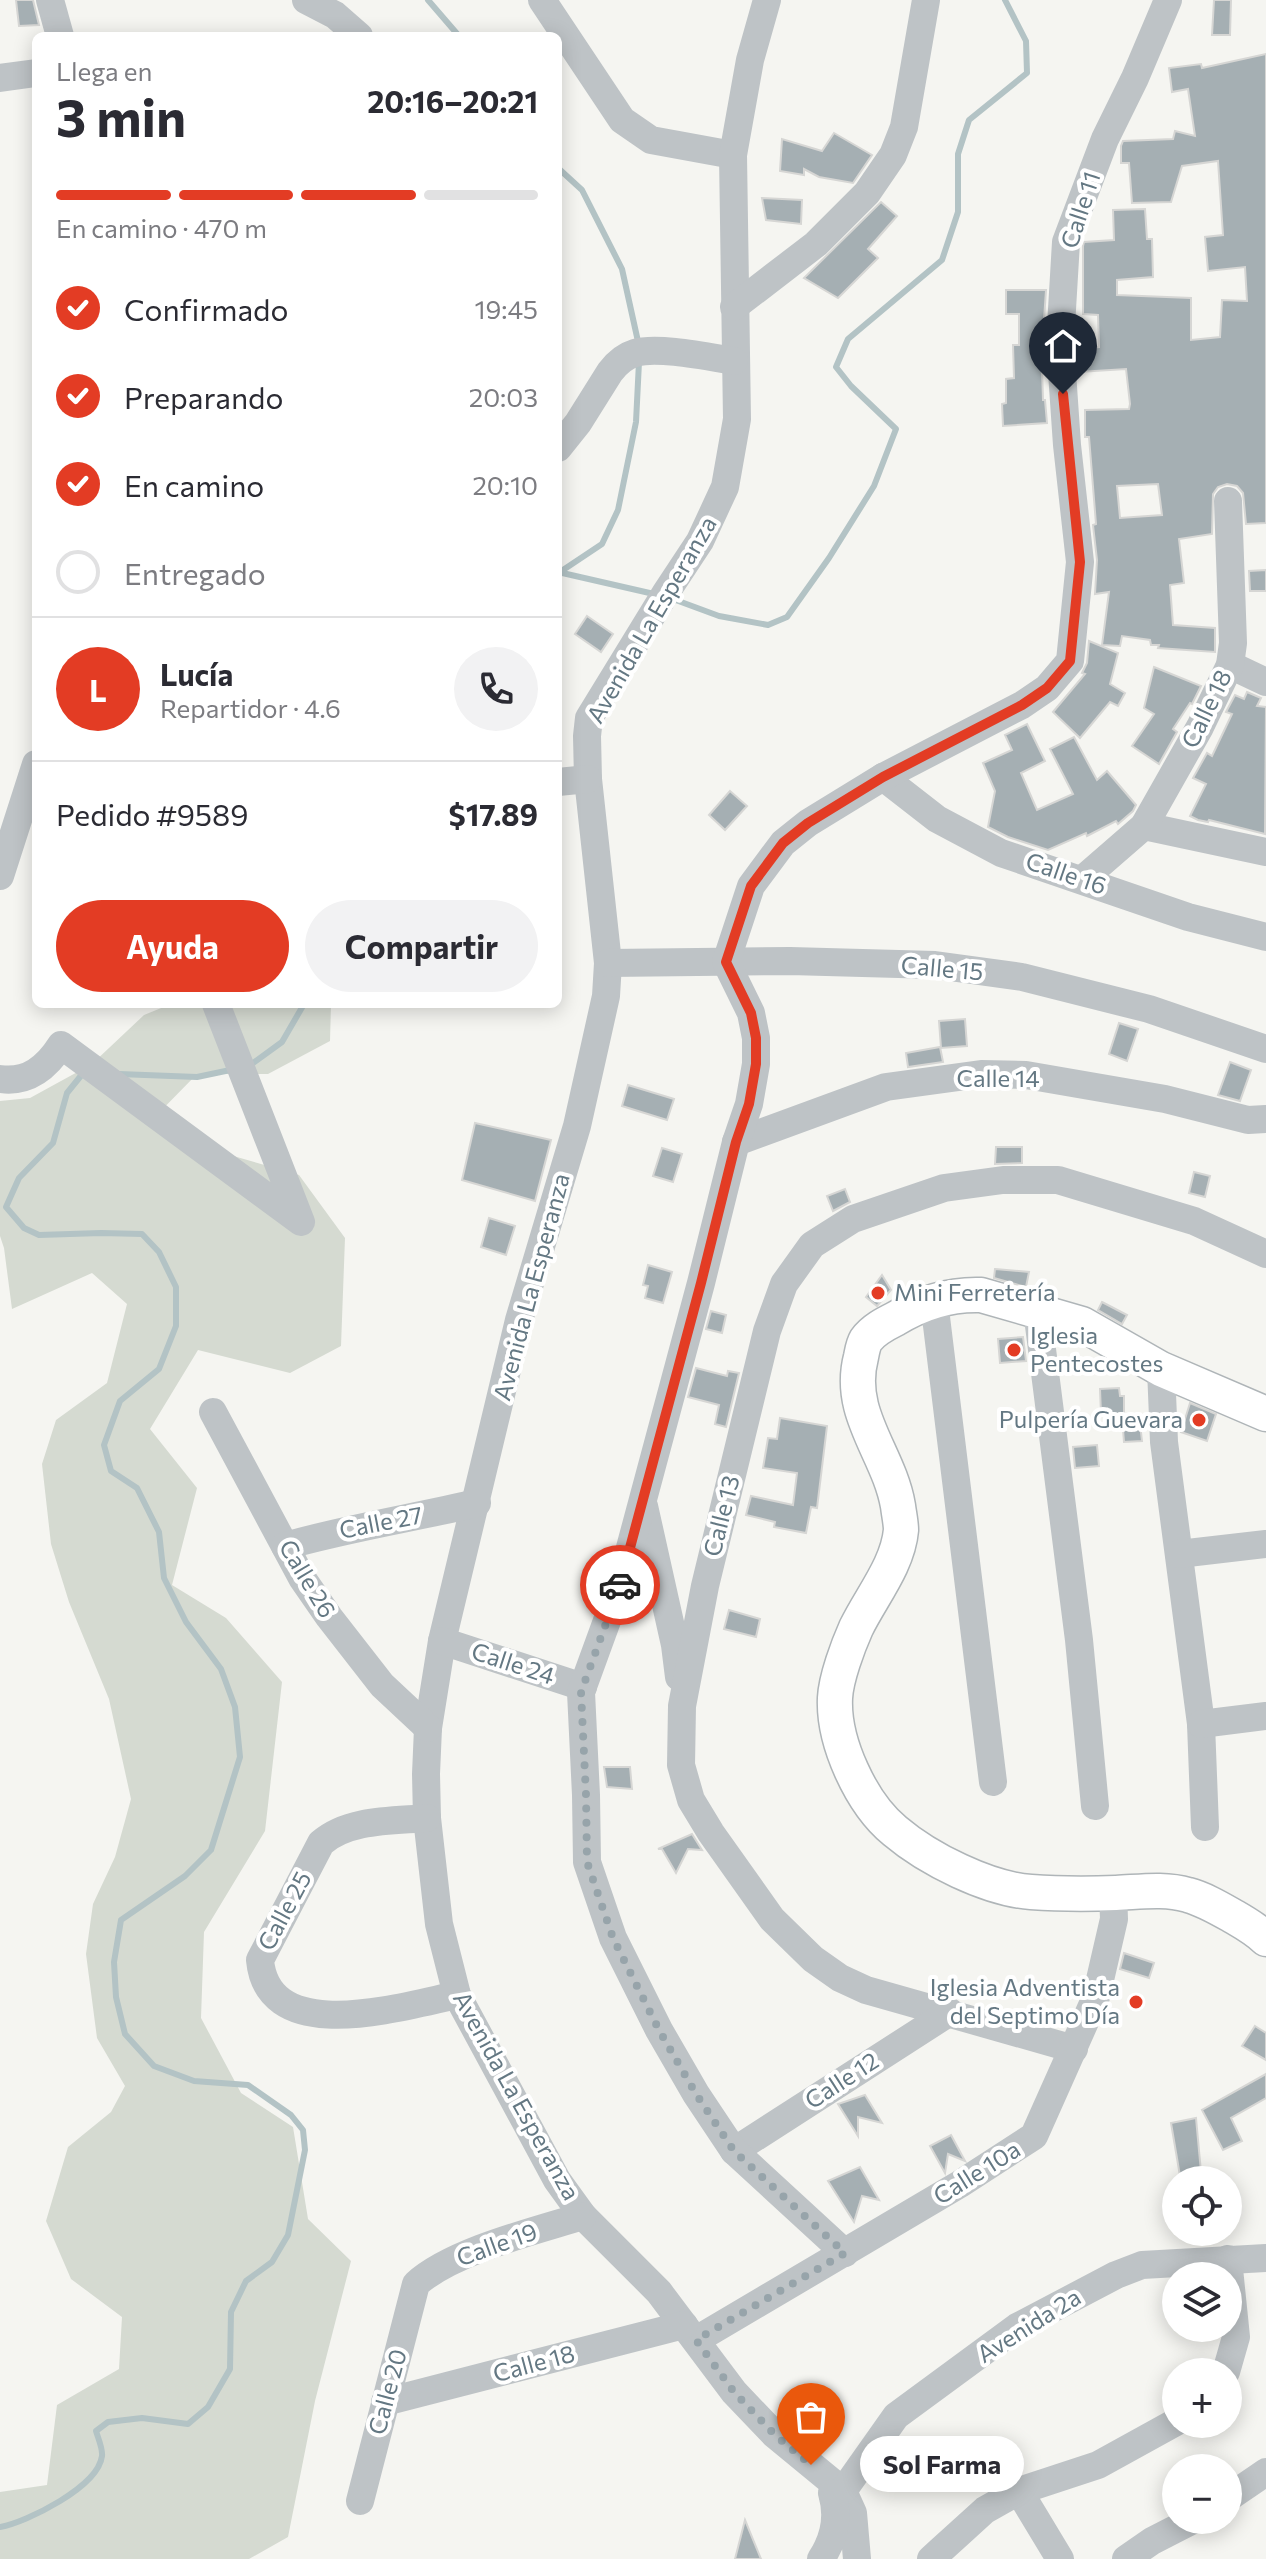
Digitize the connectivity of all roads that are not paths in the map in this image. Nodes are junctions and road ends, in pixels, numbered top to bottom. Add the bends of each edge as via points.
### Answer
1 (50, 0) edge
2 (306, 0) edge
3 (542, 0) edge
4 (767, 0) edge
5 (926, 0) edge
6 (1168, 0) edge
7 (59, 32) edge
8 (354, 32) edge
9 (32, 74) edge
10 (0, 78) edge
11 (733, 155) junction
12 (734, 307) junction
13 (734, 361) junction
14 (562, 443) edge
15 (1228, 501) dead end
16 (1230, 665) junction
17 (1266, 682) edge
18 (32, 774) edge
19 (883, 777) junction
20 (588, 779) junction
21 (562, 782) edge
22 (1144, 826) junction
23 (5, 843) edge
24 (1266, 852) edge
25 (0, 876) edge
26 (1083, 879) junction
27 (1266, 937) edge
28 (726, 962) junction
29 (608, 963) junction
30 (218, 1008) edge
31 (1266, 1049) edge
32 (0, 1079) edge
33 (1266, 1119) edge
34 (736, 1142) junction
35 (1266, 1254) edge
36 (934, 1301) junction
37 (1037, 1310) junction
38 (1161, 1369) junction
39 (213, 1412) dead end
40 (1266, 1414) edge
41 (643, 1499) junction
42 (477, 1503) junction
43 (1266, 1544) edge
44 (285, 1546) junction
45 (1179, 1554) junction
46 (442, 1641) junction
47 (583, 1687) junction
48 (682, 1706) junction
49 (1266, 1716) edge
50 (1201, 1724) junction
51 (428, 1728) junction
52 (993, 1782) dead end
53 (1095, 1806) dead end
54 (427, 1818) junction
55 (1205, 1827) dead end
56 (1113, 1893) junction
57 (1266, 1939) edge
58 (457, 1995) junction
59 (950, 2012) junction
60 (1074, 2049) junction
61 (734, 2151) junction
62 (583, 2216) junction
63 (845, 2253) junction
64 (1266, 2258) edge
65 (1228, 2259) junction
66 (416, 2284) joint
67 (690, 2332) junction
68 (1230, 2358) edge
69 (385, 2402) junction
70 (1162, 2430) edge
71 (1266, 2472) edge
72 (836, 2486) junction
73 (1242, 2488) edge
74 (1019, 2491) junction
75 (360, 2501) dead end
76 (1166, 2534) edge
77 (821, 2559) edge
78 (857, 2559) edge
79 (931, 2559) edge
80 (1060, 2559) edge
81 (1126, 2559) edge

1 - 7 street
2 - 8 street
3 - 11 street via 622,120 651,140
4 - 11 street, Avenida La Esperanza
5 - 12 street via 904,127 893,155 867,193 816,244
6 - 19 street, Calle 11 via 1105,139 1066,242 1060,343 1080,562 1070,661 1047,688 1022,705
9 - 10 street
11 - 12 street, Avenida La Esperanza
12 - 13 street, Avenida La Esperanza
13 - 14 street via 659,351 633,353 615,365
13 - 20 street, Avenida La Esperanza via 737,419 725,487 700,541 589,718
15 - 16 street, Calle 18
16 - 17 street
16 - 22 street, Calle 18
18 - 23 street
19 - 26 street, Calle 16 via 937,819 1001,853
19 - 28 street, Calle 11 via 783,843 751,886
20 - 21 street
20 - 29 street, Avenida La Esperanza
22 - 24 street
22 - 26 street, Calle 18
23 - 25 street
26 - 27 street, Calle 16 via 1188,917
28 - 29 street, Calle 15
28 - 31 street, Calle 15 via 935,965 1022,977 1149,1009
28 - 34 street via 751,1013 756,1038 749,1104
29 - 42 street, Avenida La Esperanza via 606,996 577,1126 519,1320
30 - 32 street via 301,1222 61,1045 50,1062 28,1076
33 - 34 street, Calle 14 via 1248,1120 1165,1099 1026,1075 981,1074 886,1087
34 - 41 street
35 - 48 street, Calle 13 via 1194,1221 1058,1180 944,1188 853,1219 812,1245 784,1284 767,1331 705,1586
36 - 37 main road via 981,1295
36 - 52 street
36 - 56 main road via 872,1334 858,1368 860,1411 895,1492 901,1529 894,1556 848,1649 835,1697 840,1740 857,1785 875,1812 954,1869 1029,1892
37 - 38 main road via 1082,1324
37 - 53 street
38 - 40 main road
38 - 45 street via 1164,1442
39 - 44 street, Calle 26
41 - 47 street via 620,1585
41 - 48 street via 675,1645
42 - 44 street, Calle 27
42 - 46 street, Avenida La Esperanza
43 - 45 street
44 - 51 street, Calle 26 via 346,1640 382,1685
45 - 50 street
46 - 47 street, Calle 24
46 - 51 street, Avenida La Esperanza
47 - 61 street via 587,1862 613,1938 659,2030
48 - 59 street, Calle 13 via 681,1765 691,1800 772,1919 840,1978
49 - 50 street
50 - 55 street
51 - 54 street, Avenida La Esperanza
54 - 58 street, Avenida La Esperanza via 439,1924
54 - 58 street, Calle 25 via 366,1824 330,1834 260,1960 261,1975 284,2003 321,2014 373,2013
56 - 57 main road via 1161,1890 1188,1895 1213,1904
56 - 60 street, Calle 10a via 1114,1919 1096,1997
58 - 62 street, Avenida La Esperanza via 557,2180
59 - 60 street, Calle 13
59 - 61 street, Calle 12
60 - 63 street, Calle 10a via 1039,2130 1028,2142
61 - 63 street
62 - 66 street, Calle 19 via 469,2253 430,2271
62 - 67 street, Avenida La Esperanza via 659,2292
63 - 67 street, Calle 10a
64 - 65 street, Avenida 2a
65 - 68 street via 1236,2337
65 - 72 street, Avenida 2a via 1142,2265 1017,2327 896,2416
66 - 69 street, Calle 20
67 - 69 street, Calle 18
67 - 72 street, Avenida La Esperanza via 734,2392
69 - 75 street, Calle 20
70 - 74 street via 1098,2465
71 - 73 street
72 - 77 street via 836,2521
72 - 78 street via 853,2513
74 - 79 street via 985,2510
74 - 80 street
76 - 81 street

